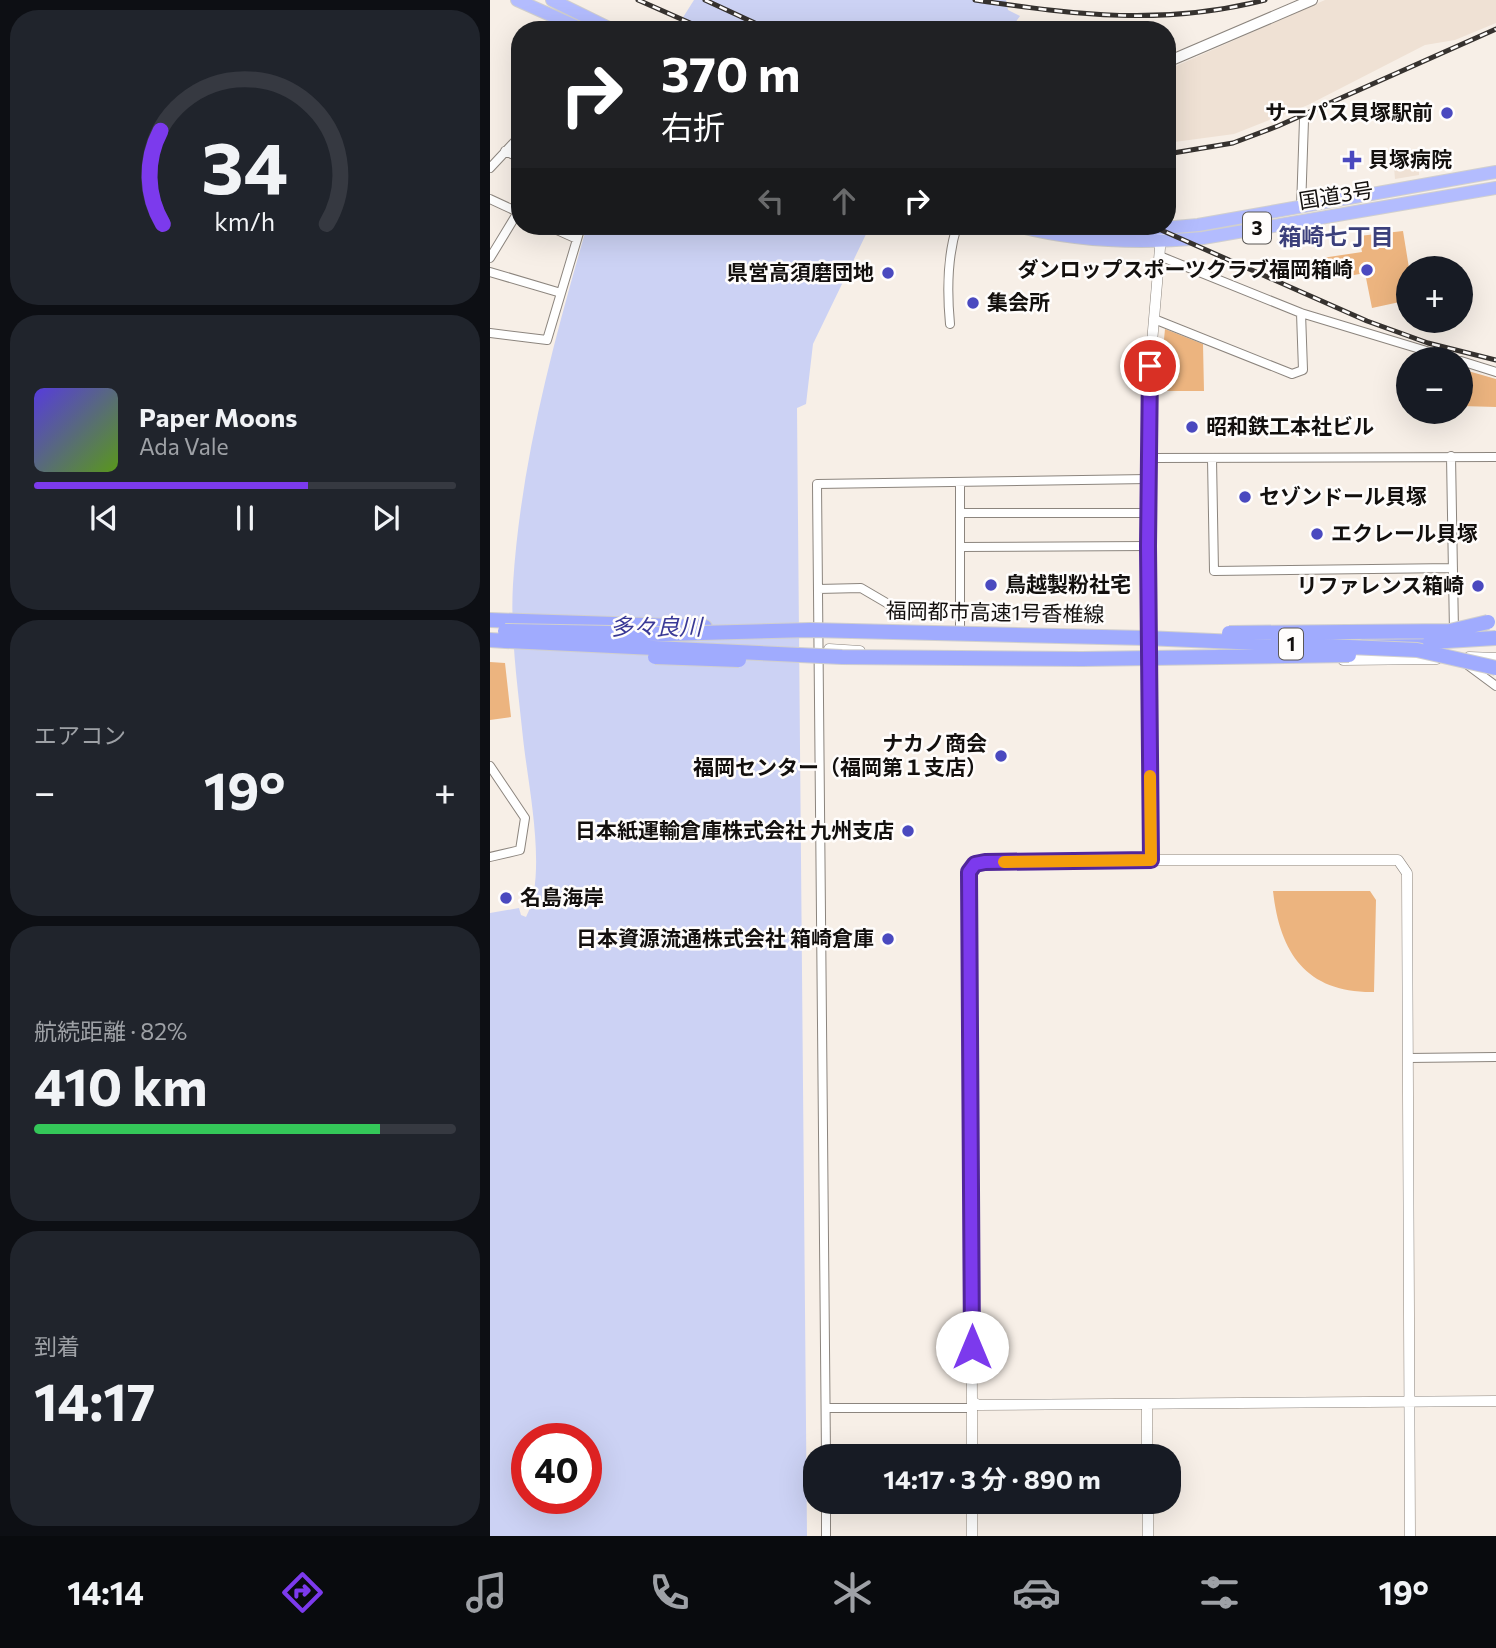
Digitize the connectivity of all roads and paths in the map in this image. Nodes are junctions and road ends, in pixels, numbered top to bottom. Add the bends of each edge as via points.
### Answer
1 (517, 0) edge
2 (552, 0) edge
3 (1312, 0) edge
4 (564, 21) edge
5 (595, 21) edge
6 (1176, 58) edge
7 (1304, 120) dead end
8 (511, 145) edge
9 (505, 151) junction
10 (511, 154) edge
11 (490, 168) edge
12 (1496, 172) edge
13 (1496, 188) edge
14 (490, 199) edge
15 (1301, 208) junction
16 (511, 209) edge
17 (511, 225) edge
18 (1176, 233) edge
19 (568, 235) edge
20 (579, 235) edge
21 (954, 235) edge
22 (1063, 235) edge
23 (1153, 235) edge
24 (1166, 235) edge
25 (1161, 236) junction
26 (577, 239) junction
27 (1162, 257) junction
28 (490, 258) edge
29 (490, 272) edge
30 (561, 293) junction
31 (1301, 313) junction
32 (1154, 319) junction
33 (950, 324) dead end
34 (490, 332) edge
35 (1413, 347) edge
36 (1473, 365) edge
37 (1496, 372) edge
38 (1451, 456) junction
39 (1496, 457) edge
40 (1148, 458) junction
41 (1212, 459) junction
42 (1148, 479) junction
43 (960, 482) junction
44 (960, 513) junction
45 (1148, 513) junction
46 (1148, 546) junction
47 (960, 547) junction
48 (1453, 568) junction
49 (818, 589) junction
50 (960, 613) junction
51 (1496, 618) edge
52 (495, 633) edge
53 (828, 634) dead end
54 (1084, 636) junction
55 (960, 638) junction
56 (1454, 640) junction
57 (1149, 641) junction
58 (1494, 641) edge
59 (835, 653) junction
60 (1149, 655) junction
61 (1198, 657) junction
62 (1496, 657) edge
63 (1464, 660) junction
64 (1496, 669) edge
65 (1496, 686) edge
66 (490, 766) edge
67 (490, 857) edge
68 (1151, 860) junction
69 (1496, 1057) edge
70 (1408, 1058) junction
71 (1496, 1401) edge
72 (1409, 1402) junction
73 (1147, 1404) junction
74 (972, 1405) junction
75 (825, 1408) junction
76 (826, 1444) edge
77 (972, 1444) edge
78 (1147, 1444) edge
79 (826, 1514) edge
80 (972, 1514) edge
81 (1148, 1514) edge
82 (826, 1536) edge
83 (972, 1536) edge
84 (1148, 1536) edge
85 (1410, 1536) edge

1 - 4 highway
2 - 5 highway
3 - 6 main road
7 - 15 street
8 - 9 street
9 - 10 street
9 - 11 street
12 - 15 highway, 国道3号 / 3
13 - 25 highway, 国道3号 / 3 via 1203,238
14 - 16 street
15 - 18 highway, 国道3号 / 3
17 - 28 street
19 - 26 street
20 - 26 street
21 - 33 street via 947,295
22 - 25 highway, 国道3号 / 3 via 1088,240
23 - 25 highway, 国道3号 / 3
24 - 25 highway, 国道3号 / 3
25 - 27 street
26 - 30 street
27 - 31 street
27 - 32 street
29 - 30 street
30 - 34 street via 547,340
31 - 32 street via 1303,370 1292,374
31 - 35 street
32 - 40 street
36 - 37 street
38 - 39 street
38 - 41 street
38 - 48 street
40 - 41 street
40 - 42 street
41 - 48 street via 1214,571
42 - 43 street
42 - 45 street
43 - 44 street
43 - 49 street via 817,484
44 - 45 street
44 - 47 street
45 - 46 street
46 - 47 street
46 - 57 street
47 - 50 street
48 - 56 street
49 - 50 street via 861,588 890,605
49 - 75 street
50 - 55 street
51 - 54 highway, bridge via 1450,631
52 - 54 highway, 福岡都市高速1号香椎線 / 1, bridge via 810,630
52 - 59 highway, 福岡都市高速1号香椎線, bridge via 790,662
53 - 55 street
54 - 64 highway, 福岡都市高速1号香椎線 / 1, bridge via 1385,647 1443,654
55 - 57 street
56 - 57 street
56 - 58 street
57 - 60 street
58 - 61 highway, bridge via 1229,644
59 - 60 street
59 - 61 highway, 福岡都市高速1号香椎線 / 1, bridge
60 - 63 street via 1216,660
60 - 68 street
61 - 64 highway, 福岡都市高速1号香椎線 / 1, bridge via 1402,656 1457,660
62 - 63 street
63 - 65 street
66 - 67 street via 525,818 520,849
68 - 70 street via 1398,860 1407,873
68 - 74 street via 985,862 975,864 969,872
69 - 70 street
70 - 72 street
71 - 72 street
72 - 73 street
72 - 85 street
73 - 74 street
73 - 78 street
74 - 75 street
74 - 77 street
75 - 76 street
79 - 82 street
80 - 83 street
81 - 84 street

